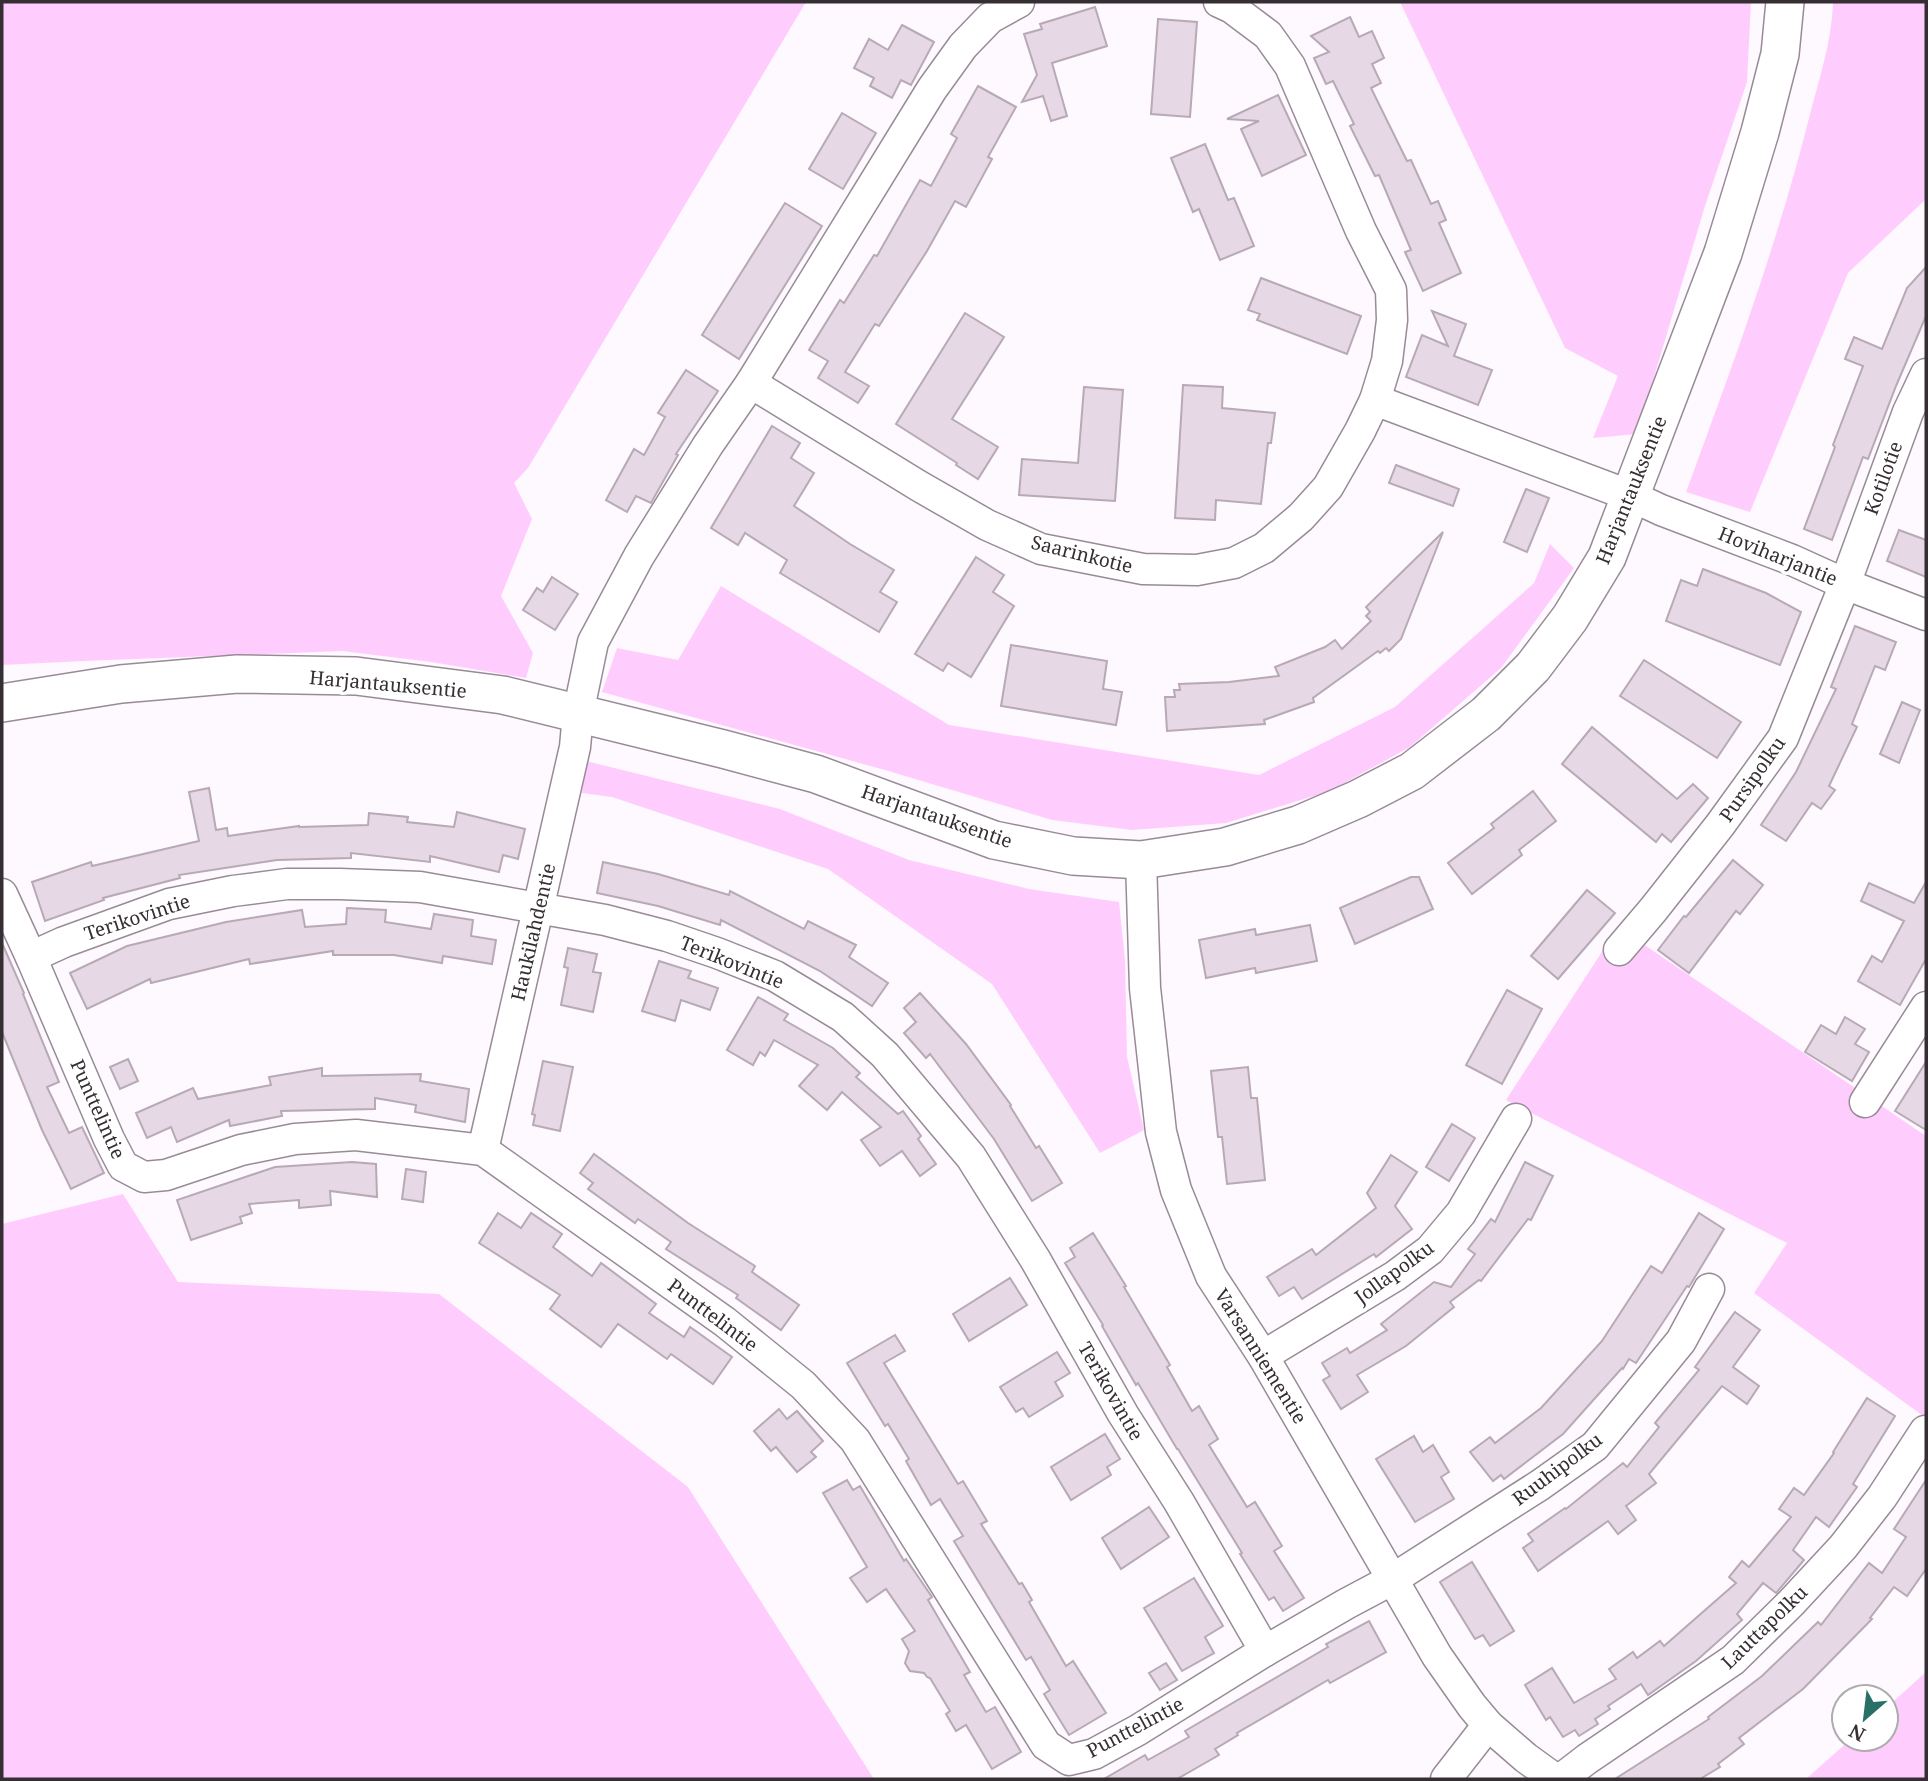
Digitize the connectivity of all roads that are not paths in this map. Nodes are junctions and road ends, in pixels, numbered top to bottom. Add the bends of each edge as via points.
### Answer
1 (1018, 2) edge
2 (1219, 2) edge
3 (1785, 2) edge
4 (1926, 374) edge
5 (751, 383) junction
6 (1375, 400) junction
7 (1631, 496) junction
8 (1845, 584) junction
9 (1926, 615) edge
10 (2, 703) edge
11 (578, 714) junction
12 (1141, 860) junction
13 (2, 894) edge
14 (539, 906) junction
15 (1619, 950) dead end
16 (31, 957) junction
17 (1926, 1007) edge
18 (1865, 1102) dead end
19 (1516, 1119) dead end
20 (483, 1150) junction
21 (1709, 1289) dead end
22 (1263, 1356) junction
23 (1925, 1431) edge
24 (1393, 1579) junction
25 (1265, 1651) junction
26 (1488, 1725) junction
27 (1446, 1779) edge
28 (1558, 1779) edge

1 - 5 street via 990,18 932,89
2 - 6 street, Saarinkotie via 1268,35 1290,66 1391,290 1387,361
3 - 7 street, Harjantauksentie via 1780,54 1723,253
4 - 8 street, Kotilotie
5 - 6 street, Saarinkotie via 988,524 1041,548 1143,569 1197,570 1234,563 1264,548 1328,487
5 - 11 street via 639,555 593,642
6 - 7 street
7 - 8 street, Hoviharjantie
7 - 12 street, Harjantauksentie via 1607,557 1533,667 1486,714 1412,771 1298,825 1225,848
8 - 9 street, Hoviharjantie
8 - 15 street, Pursipolku via 1783,738
10 - 11 street, Harjantauksentie via 121,684 250,674 370,678 503,695
11 - 12 street, Harjantauksentie via 816,774 994,840 1073,856
11 - 14 street, Haukilahdentie via 576,747
12 - 22 street, Varsanniementie via 1145,988 1161,1132 1176,1190 1211,1276
13 - 16 street, Punttelintie
14 - 16 street, Terikovintie via 420,887 287,884 169,904
14 - 20 street, Haukilahdentie
14 - 25 street, Terikovintie via 667,936 775,976 843,1017 885,1055 971,1157
16 - 20 street, Punttelintie via 109,1139 123,1166 144,1177 295,1139 356,1135
17 - 18 street
19 - 22 street, Jollapolku via 1461,1213 1430,1250
20 - 25 street, Punttelintie via 725,1322 803,1385 855,1440 1046,1745 1069,1760 1094,1754 1138,1730
21 - 24 street, Ruuhipolku via 1681,1341 1595,1446
22 - 24 street, Varsanniementie
23 - 28 street, Lauttapolku via 1843,1548 1733,1660
24 - 25 street, Punttelintie
24 - 26 street, Varsanniementie via 1437,1656
26 - 27 street
26 - 28 street, Varsanniementie

